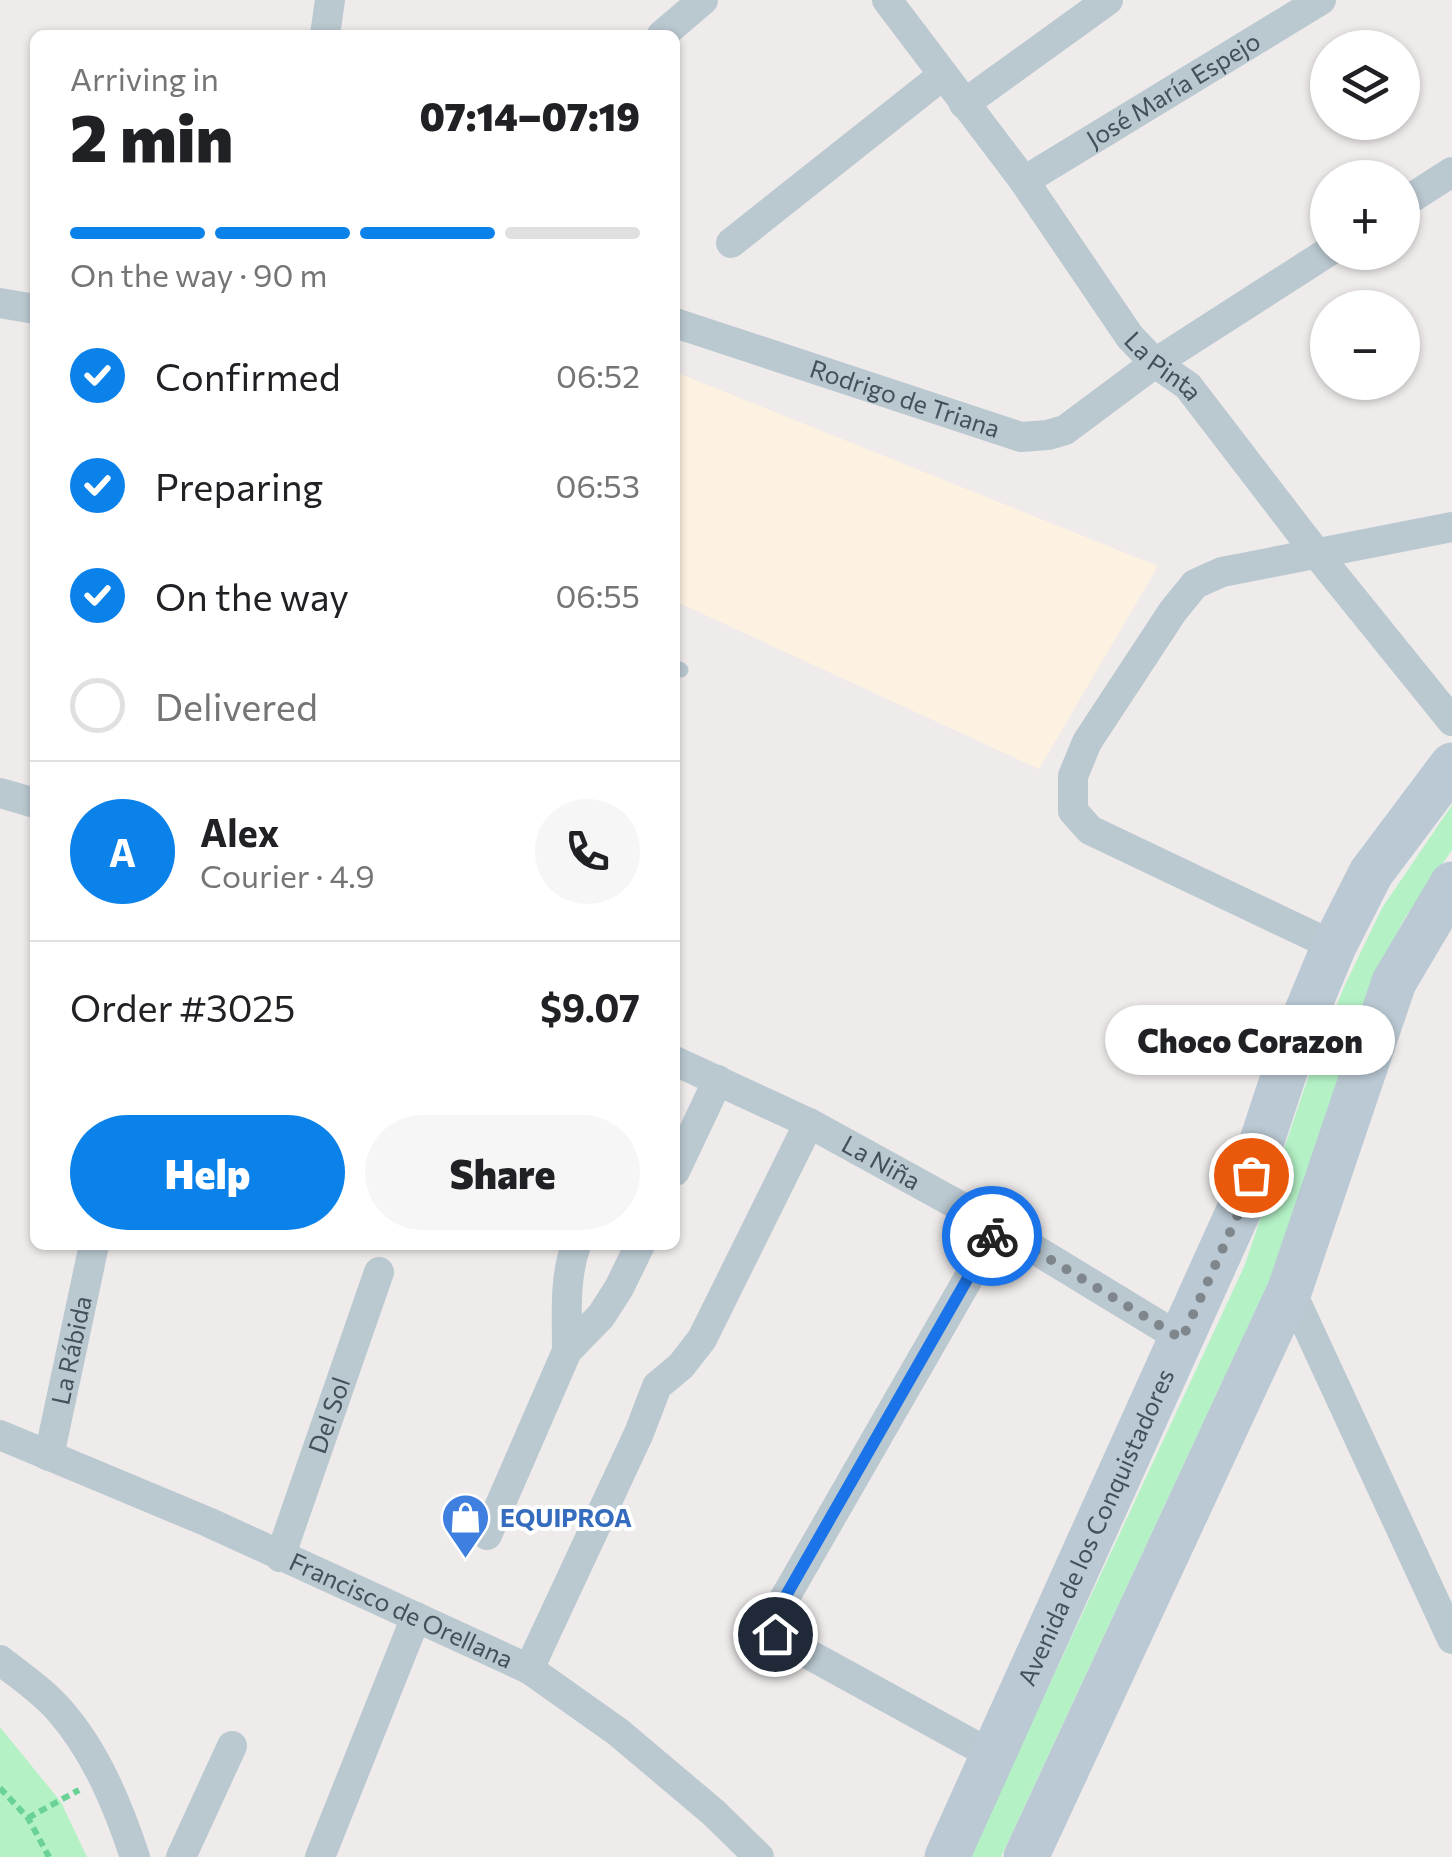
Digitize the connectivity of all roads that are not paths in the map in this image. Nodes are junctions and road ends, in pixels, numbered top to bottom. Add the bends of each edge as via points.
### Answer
1 (330, 0) edge
2 (703, 0) edge
3 (886, 0) edge
4 (1108, 0) edge
5 (1321, 0) edge
6 (326, 30) edge
7 (668, 30) edge
8 (943, 75) junction
9 (964, 104) junction
10 (1452, 172) edge
11 (1024, 181) junction
12 (1420, 192) edge
13 (731, 243) dead end
14 (1310, 264) edge
15 (0, 303) edge
16 (30, 307) edge
17 (680, 325) edge
18 (1155, 363) junction
19 (1452, 527) edge
20 (1317, 554) junction
21 (1452, 722) edge
22 (1452, 765) edge
23 (0, 793) edge
24 (30, 802) edge
25 (1452, 884) edge
26 (1334, 946) junction
27 (680, 1063) edge
28 (718, 1080) junction
29 (808, 1123) junction
30 (680, 1160) edge
31 (998, 1228) junction
32 (93, 1250) edge
33 (574, 1250) edge
34 (638, 1250) edge
35 (379, 1272) dead end
36 (1290, 1290) junction
37 (1182, 1339) junction
38 (567, 1351) junction
39 (0, 1435) edge
40 (49, 1456) junction
41 (488, 1535) dead end
42 (280, 1557) junction
43 (416, 1618) junction
44 (1452, 1639) edge
45 (0, 1660) edge
46 (529, 1670) junction
47 (232, 1746) dead end
48 (992, 1755) junction
49 (136, 1857) edge
50 (181, 1857) edge
51 (320, 1857) edge
52 (759, 1857) edge
53 (946, 1857) edge
54 (1026, 1857) edge

1 - 6 street
2 - 7 street
3 - 8 street, La Pinta
4 - 9 street
5 - 11 street, José María Espejo
8 - 9 street, La Pinta
8 - 13 street
9 - 11 street, La Pinta
10 - 12 street
11 - 18 street, La Pinta via 1130,337
14 - 18 street, Rodrigo de Triana
15 - 16 street
17 - 18 street, Rodrigo de Triana via 1021,437 1065,430
18 - 20 street, La Pinta via 1188,386
19 - 20 street
20 - 21 street, La Pinta
20 - 26 street via 1222,572 1195,584 1087,742 1073,776 1073,811 1090,830
22 - 26 main road, Avenida de los Conquistadores via 1371,873
23 - 24 street
25 - 36 main road via 1394,982
26 - 37 main road, Avenida de los Conquistadores via 1297,1035 1240,1210
27 - 28 street, La Niña
28 - 29 street, La Niña
28 - 30 street
29 - 31 street, La Niña
29 - 46 street via 702,1339 657,1386
31 - 37 street, La Niña
31 - 48 street via 773,1620 781,1639
32 - 40 street, La Rábida
33 - 38 street
34 - 38 street via 601,1316
35 - 42 street, Del Sol
36 - 44 street
36 - 54 main road
37 - 48 main road, Avenida de los Conquistadores
38 - 41 street
39 - 40 street, Francisco de Orellana
40 - 42 street, Francisco de Orellana
42 - 43 street, Francisco de Orellana
43 - 46 street, Francisco de Orellana
43 - 51 street
45 - 49 street via 79,1734
46 - 52 street, Francisco de Orellana via 618,1732
47 - 50 street
48 - 53 main road, Avenida de los Conquistadores

